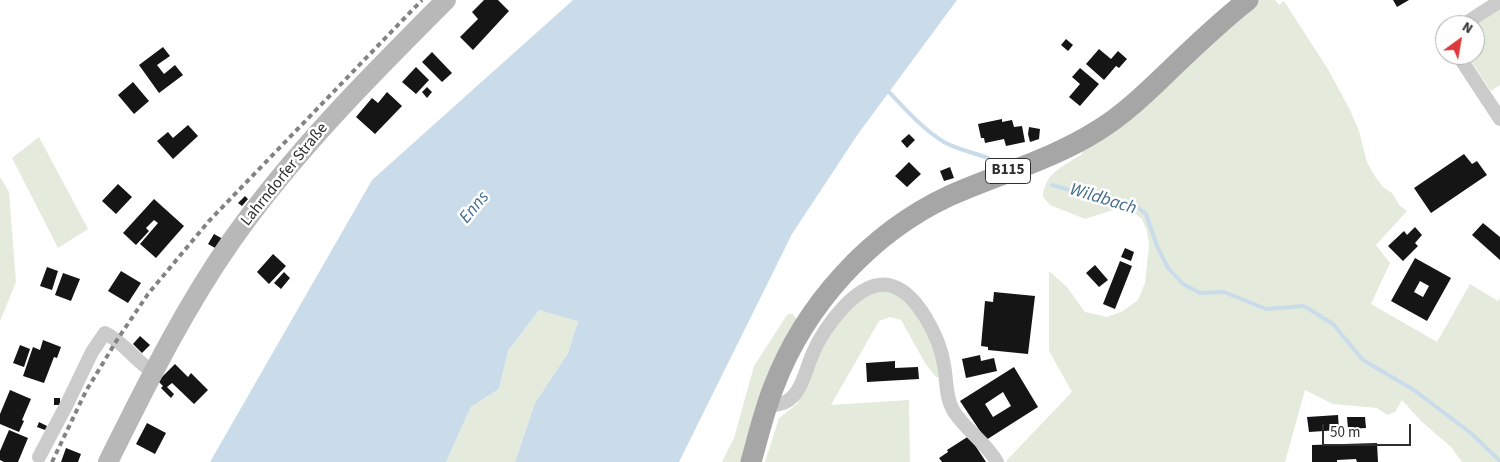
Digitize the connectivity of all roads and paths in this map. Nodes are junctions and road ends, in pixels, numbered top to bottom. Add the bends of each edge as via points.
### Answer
1 (446, 0) edge
2 (1248, 0) edge
3 (1500, 1) edge
4 (1478, 15) edge
5 (1465, 65) edge
6 (1500, 119) edge
7 (153, 372) junction
8 (767, 405) junction
9 (39, 457) dead end
10 (108, 462) edge
11 (751, 462) edge
12 (997, 462) edge

1 - 7 street, Lahrndorfer Straße via 312,138 287,169 212,270
2 - 8 main road, B115 via 1124,112 1099,130 1071,146 947,197 878,242 855,262 817,306 786,359
3 - 4 street
5 - 6 street
7 - 9 street via 123,344 105,333 92,352
7 - 10 street, Lahrndorfer Straße
8 - 11 main road, B115
8 - 12 street via 781,404 796,392 813,351 852,298 867,288 888,285 912,300 931,327 940,346 948,399 954,411

